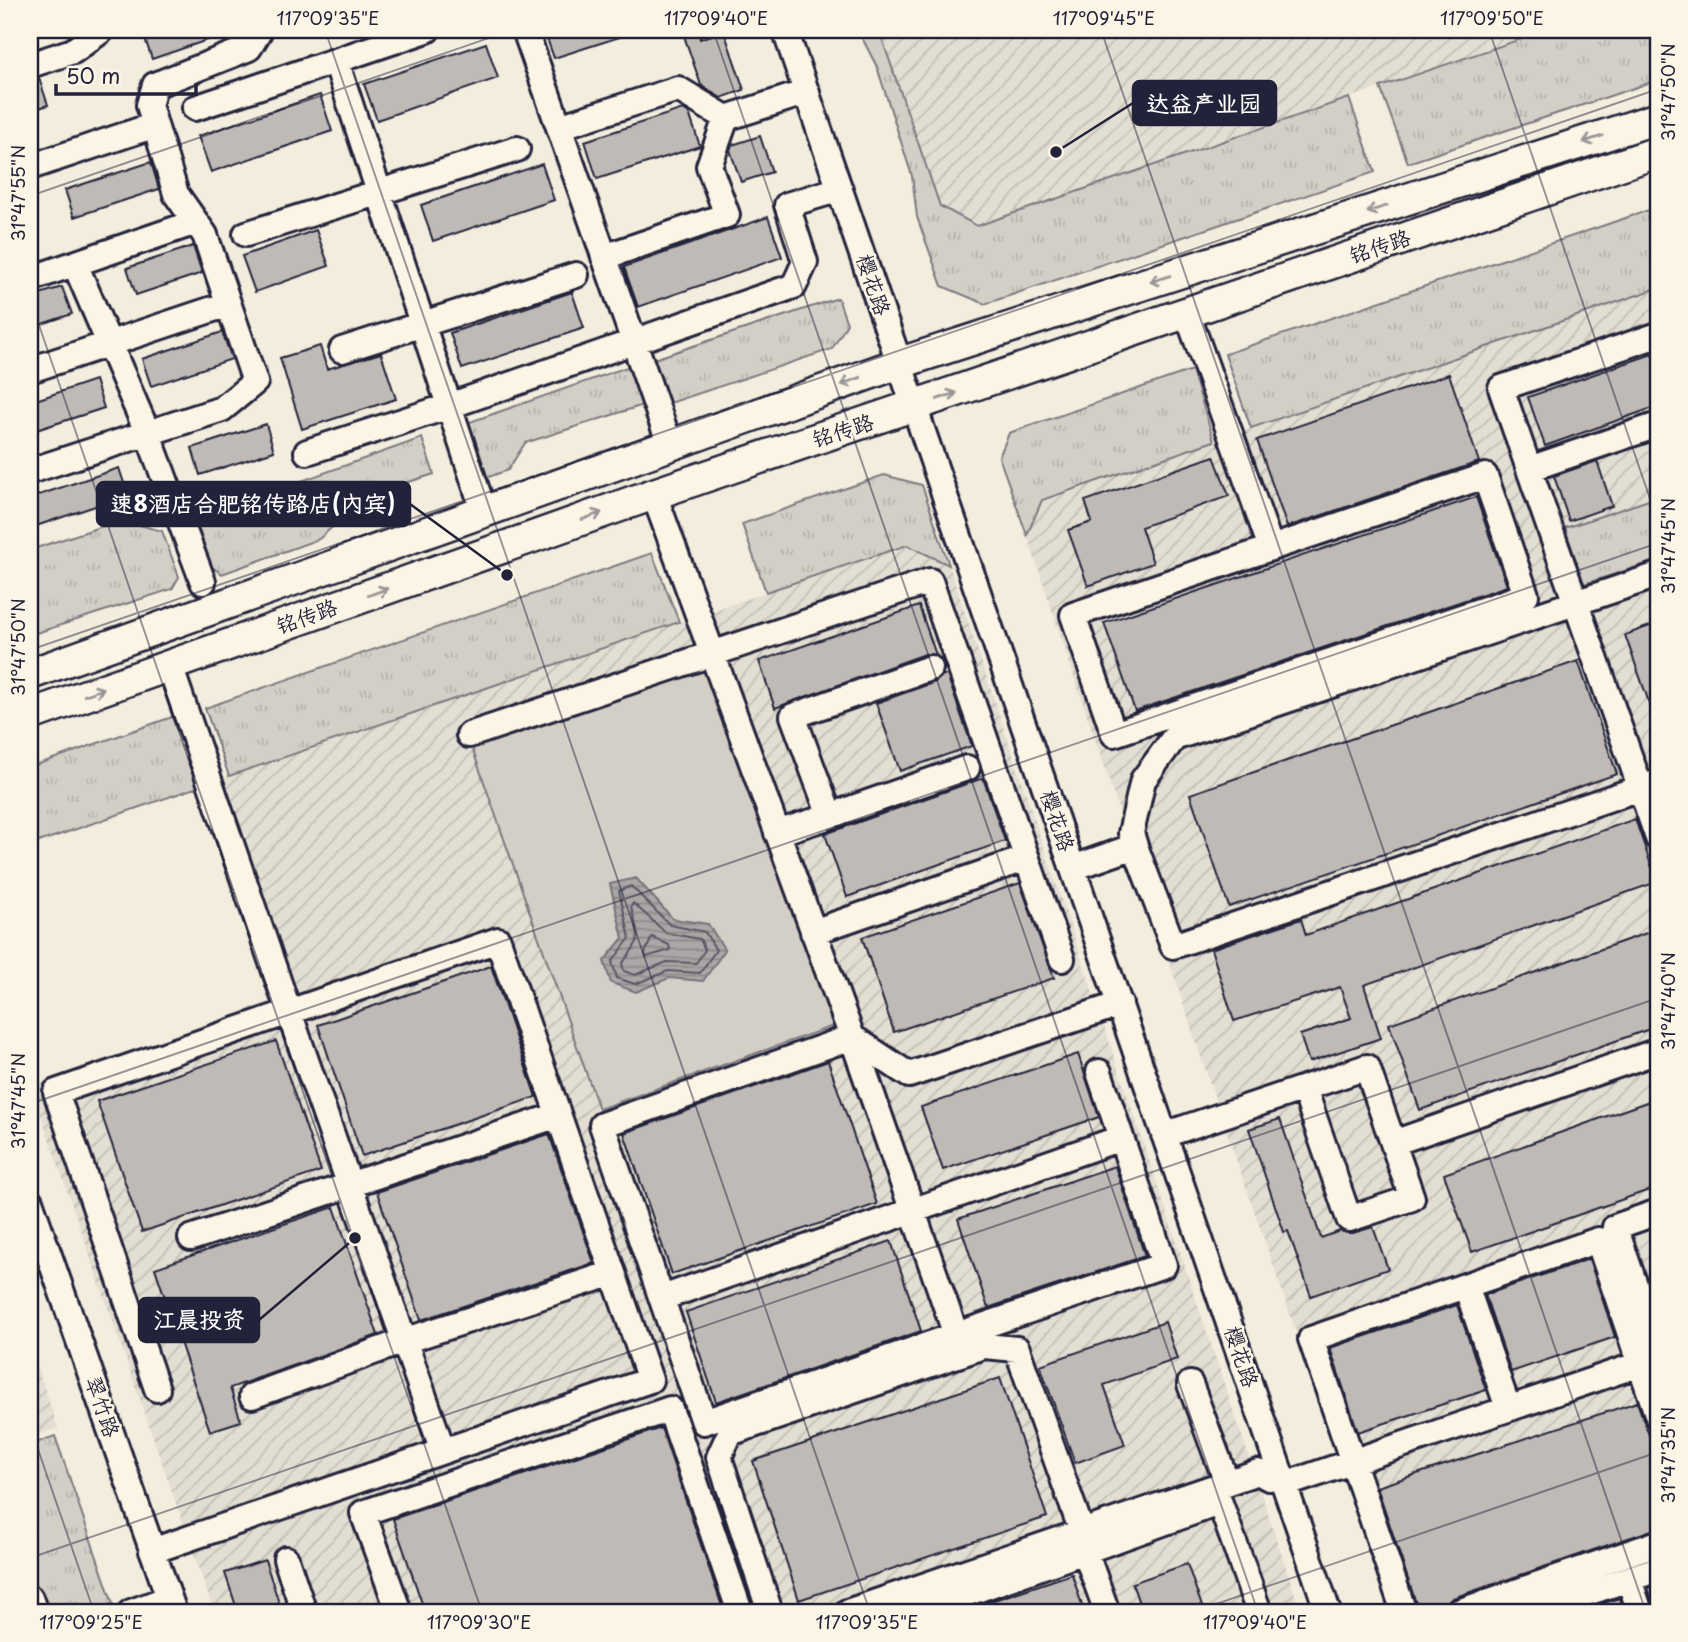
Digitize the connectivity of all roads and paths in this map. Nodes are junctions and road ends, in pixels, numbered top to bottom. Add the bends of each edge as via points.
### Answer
1 (102, 30) edge
2 (260, 30) edge
3 (427, 30) edge
4 (525, 30) edge
5 (785, 30) edge
6 (336, 61) junction
7 (30, 65) edge
8 (807, 92) junction
9 (195, 108) dead end
10 (726, 118) junction
11 (1658, 118) edge
12 (155, 125) junction
13 (559, 127) junction
14 (517, 149) dead end
15 (1658, 152) edge
16 (30, 167) edge
17 (840, 189) junction
18 (379, 192) junction
19 (196, 222) junction
20 (246, 234) dead end
21 (604, 257) junction
22 (75, 264) junction
23 (576, 275) dead end
24 (30, 279) edge
25 (228, 304) junction
26 (1187, 313) junction
27 (422, 323) junction
28 (1658, 335) edge
29 (634, 342) junction
30 (109, 344) junction
31 (342, 350) dead end
32 (900, 363) junction
33 (30, 370) edge
34 (449, 406) junction
35 (915, 407) junction
36 (1658, 425) edge
37 (148, 434) junction
38 (670, 445) junction
39 (307, 452) dead end
40 (1529, 469) junction
41 (30, 471) edge
42 (654, 494) junction
43 (484, 512) junction
44 (1270, 548) junction
45 (1658, 575) edge
46 (204, 582) junction
47 (251, 595) junction
48 (1574, 603) junction
49 (188, 617) junction
50 (711, 652) junction
51 (170, 666) junction
52 (930, 668) dead end
53 (30, 674) edge
54 (30, 715) edge
55 (469, 735) dead end
56 (967, 768) dead end
57 (1649, 785) edge
58 (830, 816) junction
59 (777, 833) junction
60 (1658, 838) edge
61 (1135, 846) junction
62 (1027, 858) junction
63 (1073, 868) junction
64 (813, 932) junction
65 (1062, 959) dead end
66 (1120, 1004) junction
67 (289, 1012) junction
68 (852, 1037) junction
69 (1658, 1051) edge
70 (1099, 1072) dead end
71 (1304, 1088) junction
72 (558, 1115) junction
73 (1164, 1135) junction
74 (1121, 1138) junction
75 (1393, 1143) junction
76 (350, 1186) junction
77 (30, 1201) edge
78 (912, 1210) junction
79 (1658, 1212) edge
80 (191, 1238) dead end
81 (613, 1273) junction
82 (1466, 1286) junction
83 (662, 1298) junction
84 (1653, 1321) edge
85 (956, 1335) junction
86 (404, 1341) junction
87 (1649, 1358) edge
88 (1190, 1384) dead end
89 (157, 1389) dead end
90 (252, 1396) dead end
91 (1508, 1408) junction
92 (1658, 1417) edge
93 (443, 1451) junction
94 (1352, 1462) junction
95 (1278, 1479) junction
96 (1223, 1493) junction
97 (1084, 1542) junction
98 (1658, 1543) edge
99 (152, 1551) junction
100 (286, 1559) dead end
101 (1658, 1569) edge
102 (1629, 1579) junction
103 (30, 1598) edge
104 (171, 1605) edge
105 (35, 1612) edge
106 (131, 1612) edge
107 (304, 1612) edge
108 (399, 1612) edge
109 (740, 1612) edge
110 (770, 1612) edge
111 (847, 1612) edge
112 (915, 1612) edge
113 (1107, 1612) edge
114 (1259, 1612) edge
115 (1328, 1612) edge
116 (1404, 1612) edge
117 (1458, 1612) edge
118 (1530, 1612) edge
119 (1640, 1612) edge

1 - 7 street via 74,51
2 - 12 street via 249,48 155,85 149,105
3 - 6 street
4 - 13 street
5 - 8 street, 樱花路
6 - 9 street
6 - 18 street
8 - 10 street
8 - 17 street, 樱花路
10 - 13 street via 678,89
10 - 21 street via 709,166 727,215
11 -> 32 main road, 铭传路
12 - 16 street
12 - 19 street via 176,194
13 - 21 street
14 - 18 street
15 - 26 main road, 铭传路
17 - 29 street via 786,205 805,262 794,286
17 - 32 street, 樱花路
18 - 20 street
18 - 27 street
19 - 22 street
19 - 25 street via 205,235
21 - 29 street
22 - 24 street
22 - 30 street
23 - 27 street
25 - 30 street
25 - 37 street via 255,382 222,409
35 -> 26 main road, 铭传路
26 - 44 street
27 - 31 street
27 - 34 street
28 - 40 street via 1501,388
29 - 34 street
29 - 38 street
30 - 33 street
30 - 37 street
32 - 35 street, 樱花路
32 -> 38 main road, 铭传路
34 - 39 street
34 - 43 street
35 - 42 main road, 铭传路
35 - 63 street, 樱花路
36 - 40 street
37 - 41 street
37 - 46 street
38 - 43 main road, 铭传路
40 - 48 street
42 - 50 street
51 -> 42 main road, 铭传路
43 - 47 main road, 铭传路
44 - 44 street via 1485,475 1526,595 1114,734 1073,615
45 - 48 street
46 - 47 street
46 - 49 street
47 - 49 main road, 铭传路
48 - 57 street
48 - 61 street via 1174,738 1143,780 1131,833
49 - 53 main road, 铭传路
50 - 55 street
50 - 59 street
50 - 62 street via 930,580
54 -> 51 main road, 铭传路
51 - 67 street
52 - 58 street via 793,716
56 - 58 street
57 - 60 street
57 - 61 street via 1172,946
58 - 59 street
59 - 64 street
61 - 63 street
62 - 64 street
62 - 65 street
63 - 66 street, 樱花路
64 - 68 street
66 - 68 street via 909,1075
66 - 73 street, 樱花路
67 - 72 street via 498,940
67 - 76 street
67 - 89 street via 56,1092
68 - 78 street
68 - 83 street via 602,1125
69 - 75 street
70 - 74 street
71 - 73 street
71 - 75 street via 1367,1067
71 - 75 street via 1349,1219 1412,1198
72 - 76 street
72 - 81 street
73 - 95 street, 樱花路
74 - 78 street
74 - 85 street via 1164,1265
76 - 80 street
76 - 86 street
77 - 99 street, 翠竹路
78 - 83 street
78 - 85 street
79 - 84 street via 1615,1227
81 - 86 street
81 - 93 street via 650,1380
82 - 87 street via 1598,1240
82 - 91 street
82 - 94 street via 1311,1339
83 - 85 street via 704,1422
84 - 87 street
86 - 90 street
86 - 93 street
87 - 91 street
87 - 92 street
88 - 96 street
91 - 94 street
93 - 99 street
94 - 95 street
94 - 116 street
95 - 96 street via 1263,1487
95 - 115 street, 樱花路
96 - 97 street
96 - 114 street
97 - 110 street via 1017,1349 984,1346 730,1433 719,1457
97 - 111 street
97 - 112 street
97 - 113 street
98 - 117 street
99 - 104 street, 翠竹路
100 - 107 street
101 - 102 street
102 - 118 street
102 - 119 street
103 - 105 street
104 - 106 street
108 - 109 street via 363,1513 670,1409

